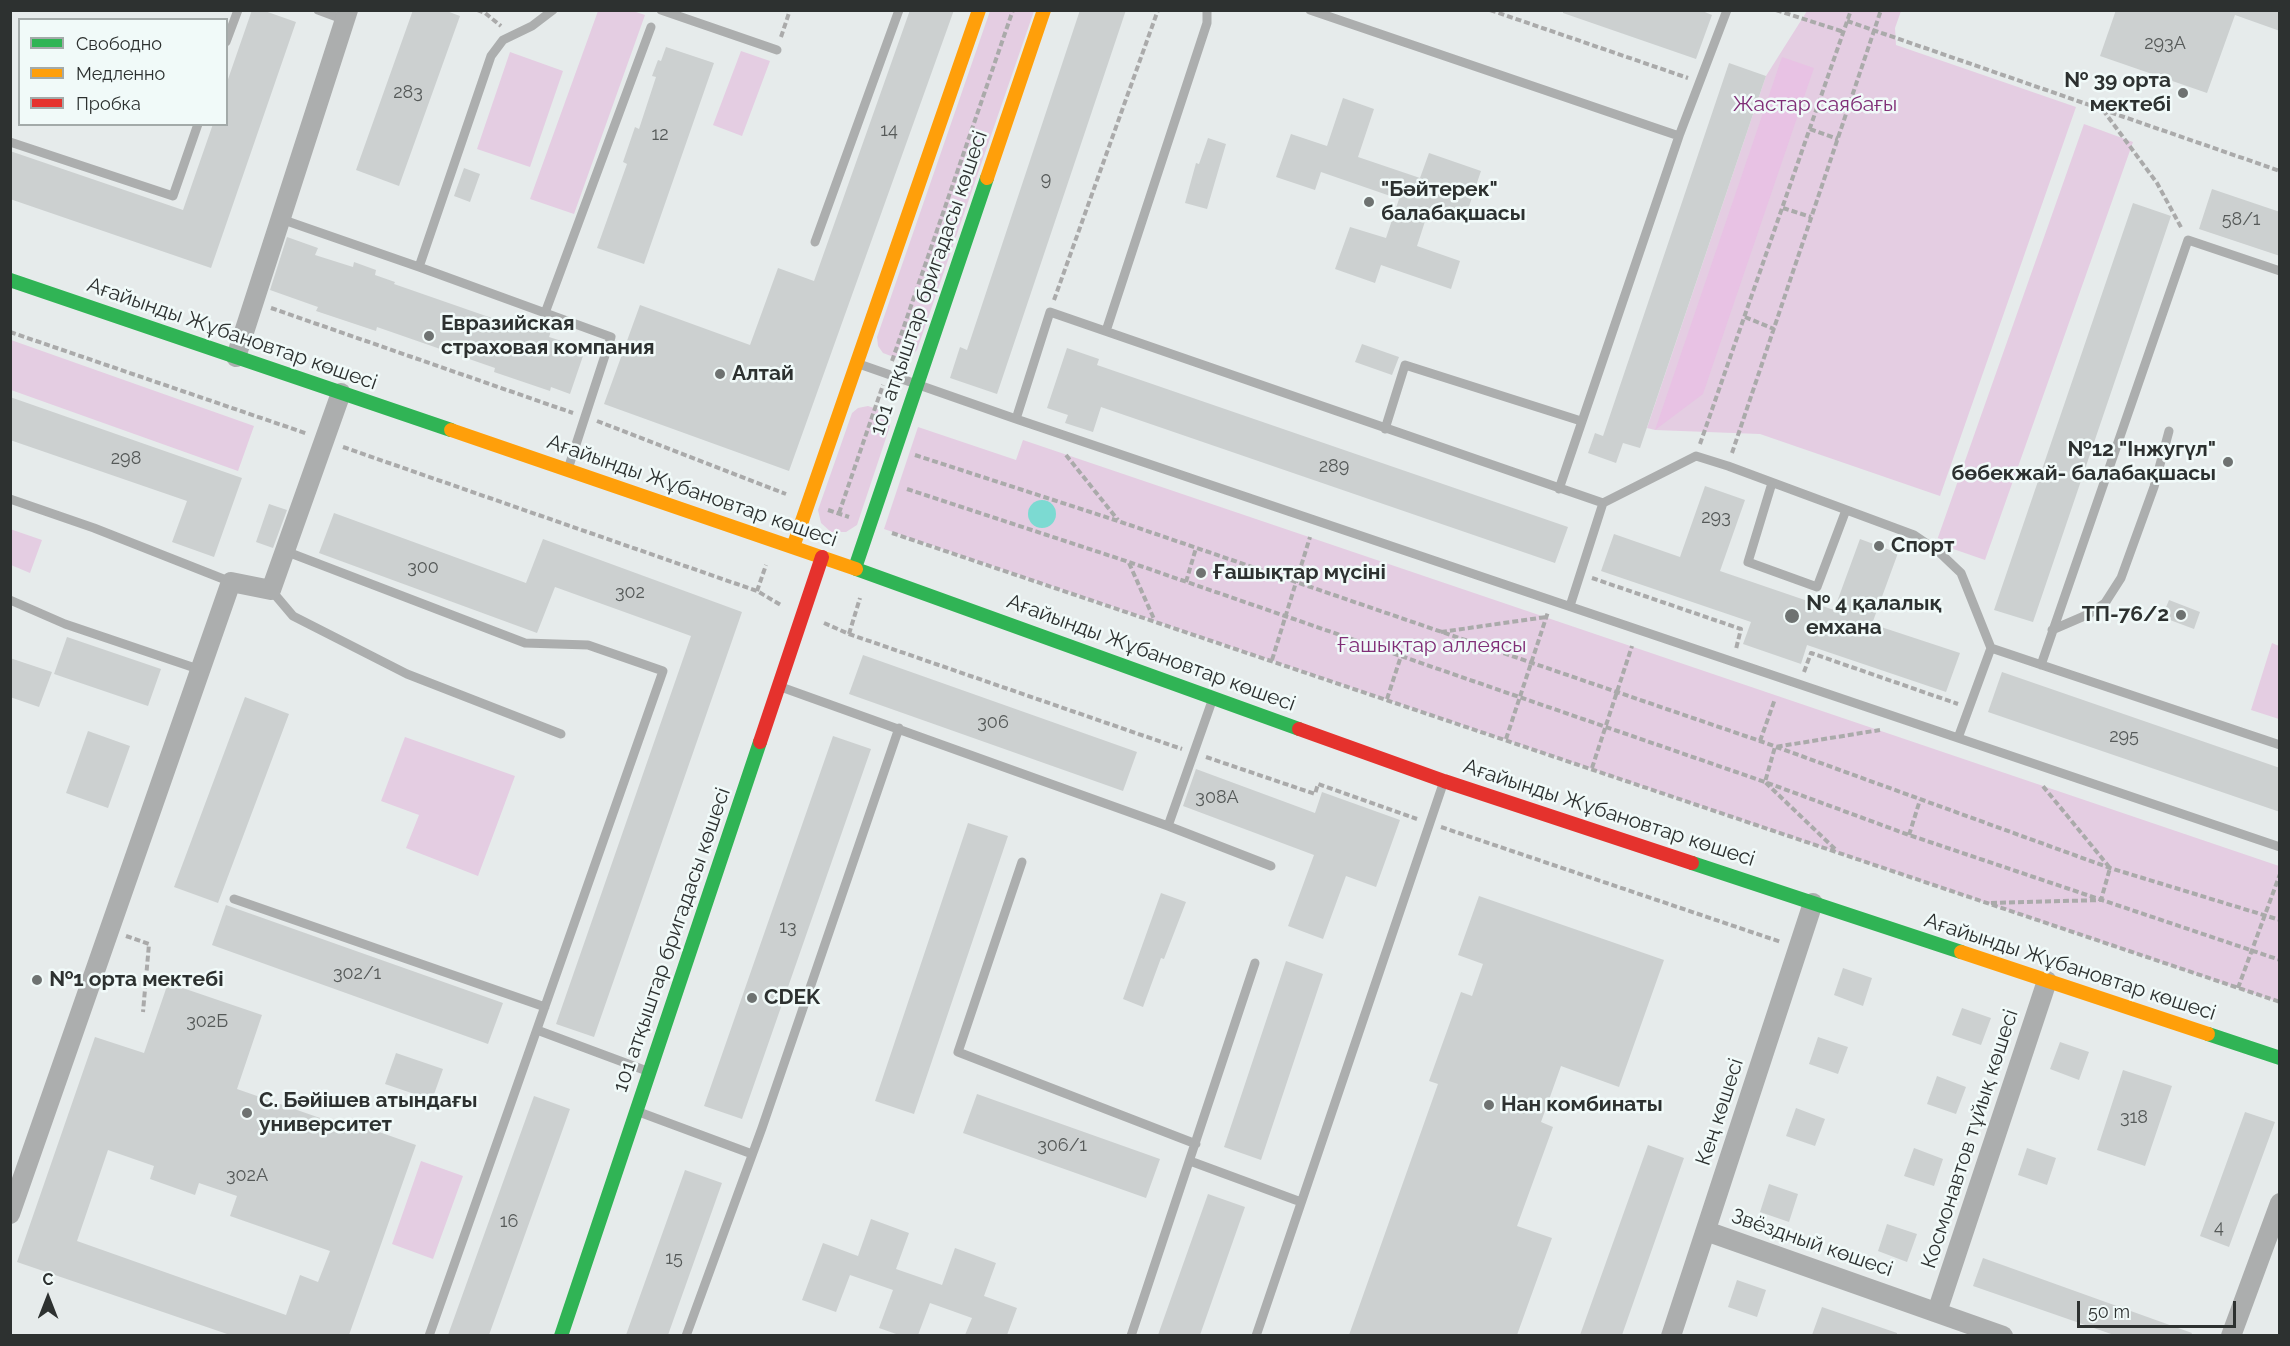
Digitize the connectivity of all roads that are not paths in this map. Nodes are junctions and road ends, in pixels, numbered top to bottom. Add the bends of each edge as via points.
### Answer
1 (237, 10) edge
2 (318, 10) edge
3 (553, 10) edge
4 (661, 10) edge
5 (899, 10) edge
6 (979, 10) edge
7 (1044, 10) edge
8 (1207, 10) edge
9 (1310, 10) edge
10 (1727, 10) edge
11 (347, 15) edge
12 (651, 27) dead end
13 (228, 36) edge
14 (777, 50) road end
15 (197, 126) edge
16 (1679, 136) junction
17 (10, 142) edge
18 (280, 219) junction
19 (816, 242) dead end
20 (419, 267) junction
21 (2280, 271) edge
22 (10, 280) edge
23 (545, 313) junction
24 (1106, 332) junction
25 (236, 357) junction
26 (857, 363) junction
27 (917, 385) junction
28 (341, 393) junction
29 (1016, 419) junction
30 (1581, 421) junction
31 (1385, 429) junction
32 (2169, 431) dead end
33 (568, 470) junction
34 (1772, 483) junction
35 (1559, 489) junction
36 (10, 499) edge
37 (1603, 503) junction
38 (1846, 510) junction
39 (793, 547) junction
40 (285, 551) junction
41 (822, 557) junction
42 (855, 568) junction
43 (231, 582) junction
44 (271, 590) junction
45 (10, 600) edge
46 (1570, 606) junction
47 (2052, 630) junction
48 (1991, 648) junction
49 (2041, 665) junction
50 (201, 670) junction
51 (779, 686) junction
52 (1213, 698) junction
53 (898, 728) junction
54 (561, 734) dead end
55 (1958, 738) junction
56 (2280, 745) edge
57 (1444, 781) junction
58 (1168, 826) junction
59 (2280, 847) edge
60 (1022, 861) dead end
61 (1271, 866) dead end
62 (234, 899) dead end
63 (1813, 903) junction
64 (1255, 963) dead end
65 (2047, 981) junction
66 (545, 1007) junction
67 (537, 1030) junction
68 (2280, 1058) edge
69 (650, 1071) junction
70 (636, 1111) junction
71 (1196, 1144) junction
72 (752, 1154) junction
73 (1190, 1161) junction
74 (1301, 1202) junction
75 (2280, 1203) edge
76 (10, 1214) edge
77 (1706, 1231) junction
78 (1937, 1312) junction
79 (429, 1335) edge
80 (561, 1335) edge
81 (686, 1335) edge
82 (1131, 1335) edge
83 (1256, 1335) edge
84 (1671, 1335) edge
85 (2003, 1335) edge
86 (2231, 1335) edge

1 - 13 lane
2 - 11 lane
3 - 20 lane via 532,26 511,34 491,56
4 - 14 lane
5 - 19 lane
6 - 26 street, 101 атқыштар бригадасы көшесі
7 - 27 street, 101 атқыштар бригадасы көшесі
8 - 24 lane via 1207,23
9 - 16 lane
10 - 16 lane
11 - 18 street
12 - 23 lane
15 - 17 lane via 173,196
16 - 30 lane
18 - 20 lane
18 - 25 street
20 - 23 lane
21 - 47 lane via 2188,240
22 - 25 street, Ағайынды Жұбановтар көшесі
23 - 33 lane via 611,338
24 - 29 lane via 1050,312
24 - 31 lane
25 - 28 street, Ағайынды Жұбановтар көшесі
26 - 27 lane
26 - 39 street, 101 атқыштар бригадасы көшесі
27 - 29 lane
27 - 42 street, 101 атқыштар бригадасы көшесі
28 - 33 street, Ағайынды Жұбановтар көшесі
28 - 40 street
29 - 46 lane
30 - 31 lane via 1405,365
30 - 35 lane
31 - 35 lane
32 - 47 lane via 2154,487 2121,578 2106,603
33 - 39 street, Ағайынды Жұбановтар көшесі
34 - 37 lane via 1696,456
34 - 38 lane
34 - 38 lane via 1748,562 1788,577 1817,587
35 - 37 lane
36 - 43 lane
37 - 46 lane
38 - 48 lane via 1914,535 1939,552 1960,573
39 - 41 street, Ағайынды Жұбановтар көшесі
40 - 44 street
40 - 66 lane via 525,643 588,645 663,671
41 - 42 street, Ағайынды Жұбановтар көшесі
41 - 51 street, 101 атқыштар бригадасы көшесі
42 - 52 street, Ағайынды Жұбановтар көшесі
43 - 44 street
43 - 50 street
44 - 54 lane via 293,616 407,674
45 - 50 lane via 65,624
46 - 55 lane
47 - 49 lane
48 - 49 lane
48 - 55 lane
49 - 56 lane
50 - 76 street
51 - 53 lane
51 - 69 street, 101 атқыштар бригадасы көшесі
52 - 57 street, Ағайынды Жұбановтар көшесі
52 - 58 lane
53 - 58 lane
53 - 72 lane
55 - 59 lane
57 - 63 street, Ағайынды Жұбановтар көшесі
57 - 74 lane
58 - 61 lane
60 - 71 lane via 957,1052
62 - 66 lane
63 - 65 street, Ағайынды Жұбановтар көшесі
63 - 77 street, Кең көшесі
64 - 71 lane
65 - 68 street, Ағайынды Жұбановтар көшесі
65 - 78 street, Космонавтов тұйық көшесі
66 - 67 lane
67 - 69 lane
67 - 79 lane
69 - 70 street, 101 атқыштар бригадасы көшесі
70 - 72 lane
70 - 80 street, 101 атқыштар бригадасы көшесі
71 - 73 lane
72 - 81 lane
73 - 74 lane
73 - 82 lane
74 - 83 lane
75 - 86 street
77 - 78 street, Звёздный көшесі
77 - 84 street, Кең көшесі
78 - 85 street, Звёздный көшесі

